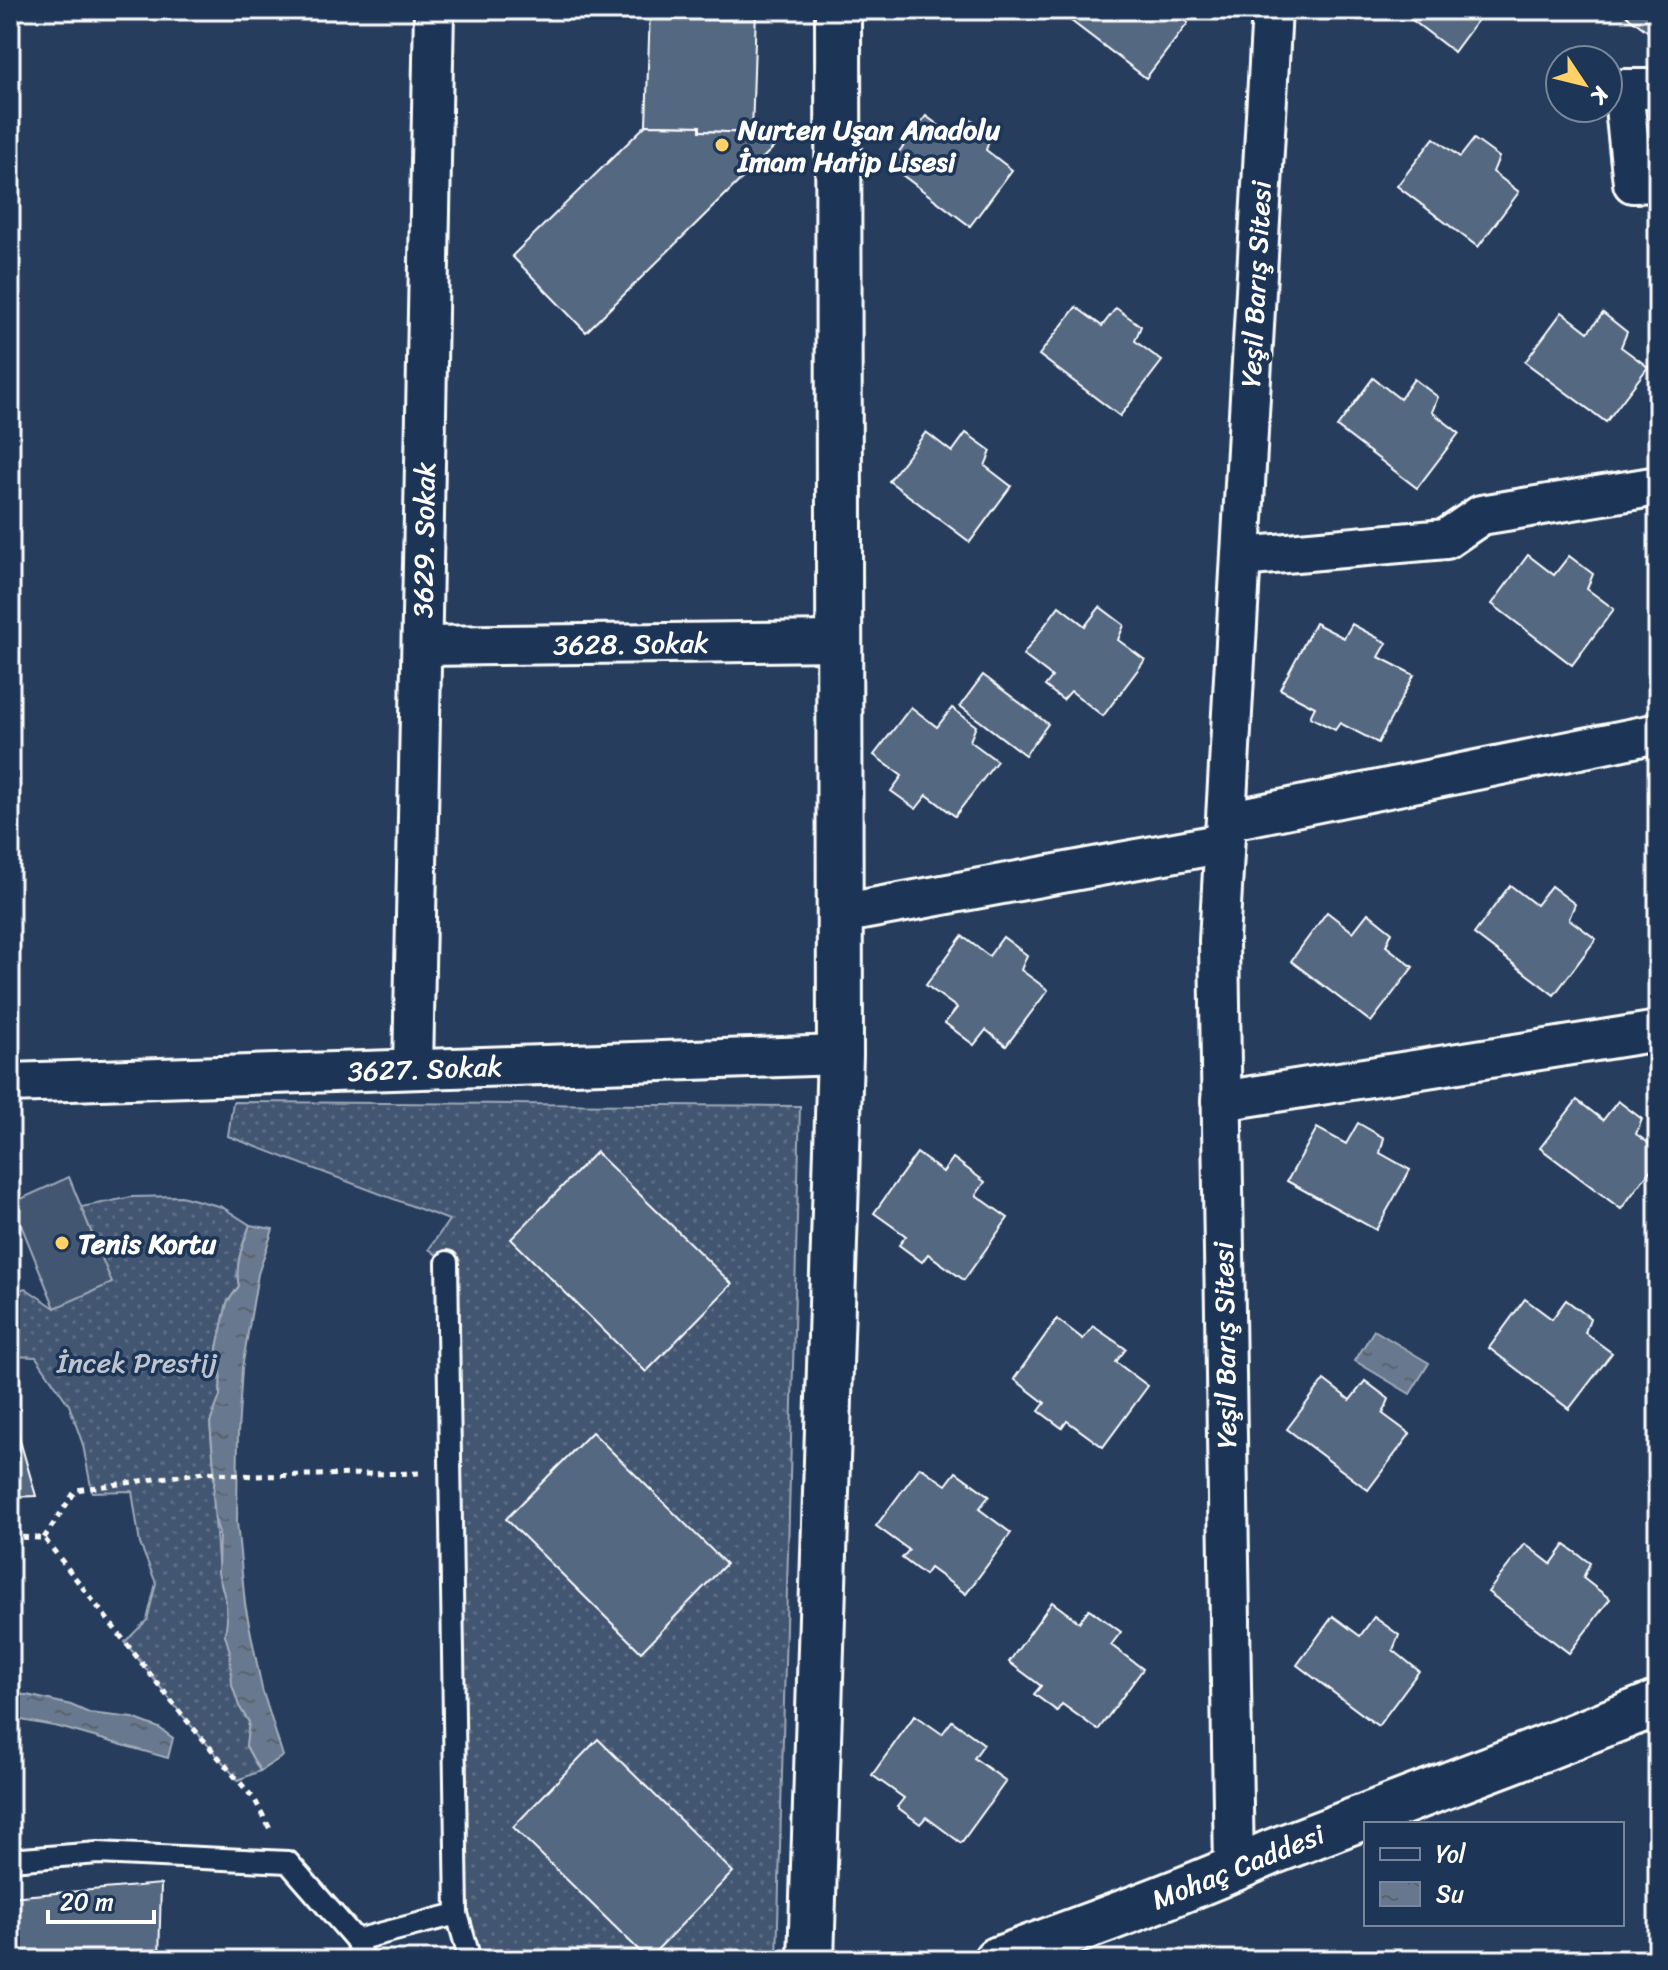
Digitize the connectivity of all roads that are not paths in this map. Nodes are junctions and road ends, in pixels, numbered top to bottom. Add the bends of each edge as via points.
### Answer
1 (434, 10) edge
2 (838, 10) edge
3 (1272, 10) edge
4 (1658, 89) edge
5 (1658, 182) edge
6 (1658, 486) edge
7 (1241, 557) junction
8 (840, 641) junction
9 (422, 646) junction
10 (1658, 733) edge
11 (1225, 832) junction
12 (840, 914) junction
13 (1658, 1031) edge
14 (840, 1055) junction
15 (413, 1069) junction
16 (10, 1083) edge
17 (1221, 1101) junction
18 (447, 1262) dead end
19 (1658, 1703) edge
20 (10, 1860) edge
21 (1234, 1869) junction
22 (457, 1914) junction
23 (356, 1940) junction
24 (363, 1960) edge
25 (470, 1960) edge
26 (811, 1960) edge
27 (996, 1960) edge

1 - 9 street, 3629. Sokak
2 - 8 street
3 - 7 street, Yeşil Barış Sitesi
4 - 5 street via 1623,89 1633,183
6 - 7 street via 1481,515 1446,539
7 - 11 street, Yeşil Barış Sitesi
8 - 9 street, 3628. Sokak
8 - 12 street
9 - 15 street, 3629. Sokak
10 - 11 street
11 - 12 street
11 - 17 street, Yeşil Barış Sitesi via 1219,941
12 - 14 street
13 - 17 street
14 - 15 street, 3627. Sokak
14 - 26 street
15 - 16 street, 3627. Sokak
17 - 21 street, Yeşil Barış Sitesi
18 - 22 lane
19 - 21 street, Mohaç Caddesi
20 - 23 lane via 98,1853 288,1862
21 - 27 street, Mohaç Caddesi
22 - 23 lane
22 - 25 lane
23 - 24 lane

